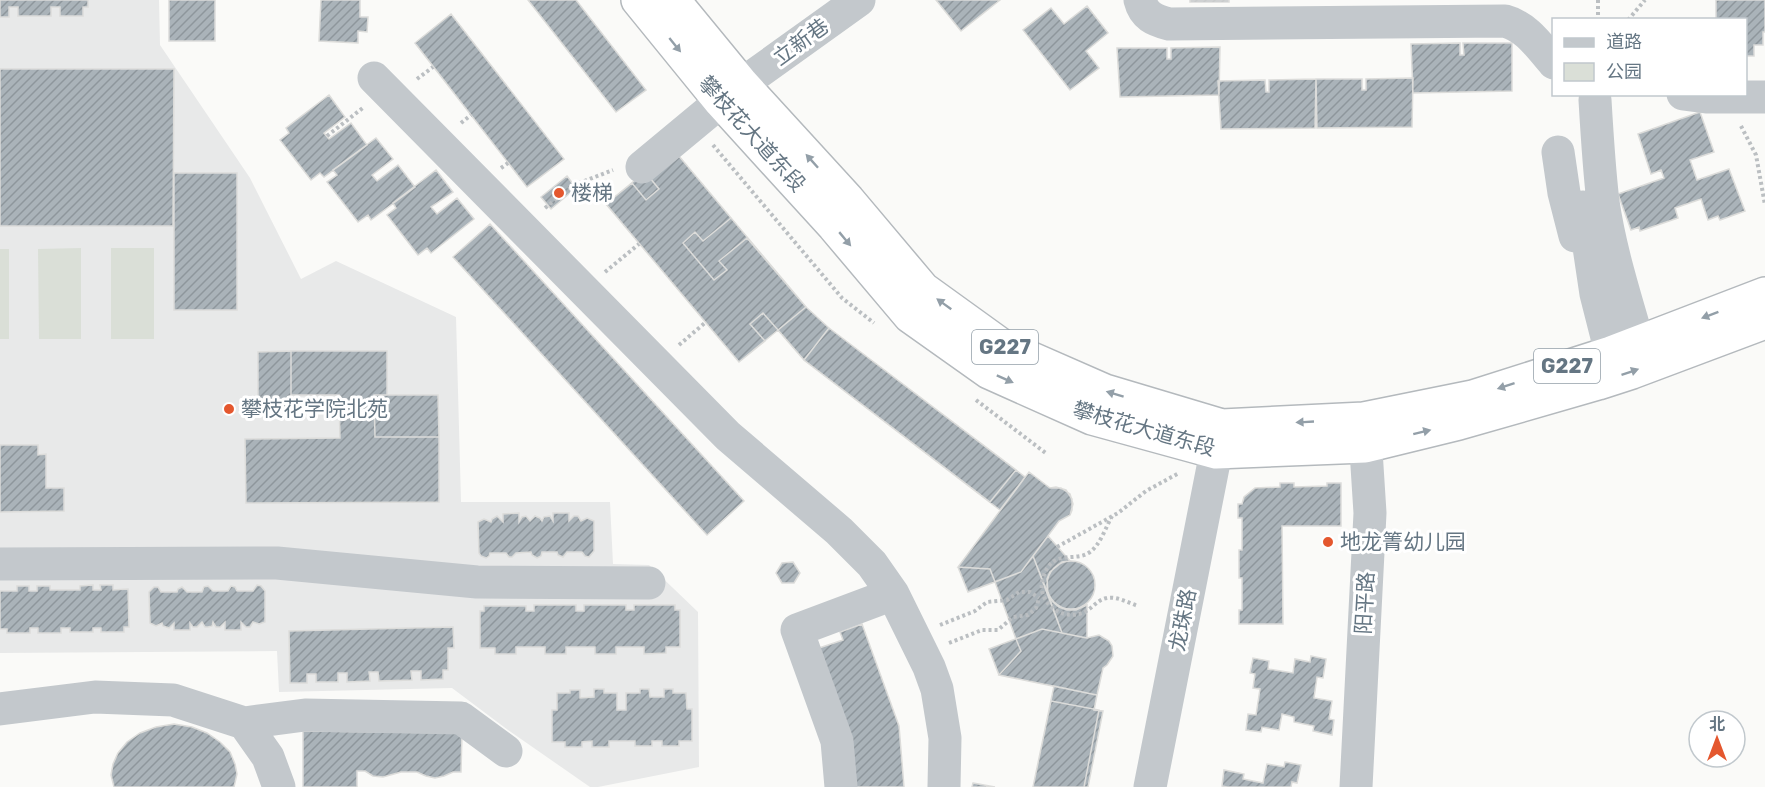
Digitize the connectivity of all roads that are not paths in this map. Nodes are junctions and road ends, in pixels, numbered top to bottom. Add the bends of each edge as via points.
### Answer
1 (638, 0) edge
2 (673, 0) edge
3 (859, 0) edge
4 (1140, 0) edge
5 (1552, 61) edge
6 (370, 92) road end
7 (731, 93) junction
8 (1694, 96) edge
9 (1765, 97) edge
10 (1590, 103) edge
11 (1558, 152) dead end
12 (642, 167) dead end
13 (1596, 294) junction
14 (1765, 294) edge
15 (1765, 322) edge
16 (1625, 347) junction
17 (1365, 433) junction
18 (1216, 452) junction
19 (0, 564) edge
20 (649, 583) dead end
21 (893, 594) junction
22 (0, 709) edge
23 (244, 723) junction
24 (506, 751) dead end
25 (279, 787) edge
26 (841, 787) edge
27 (944, 787) edge
28 (1150, 787) edge
29 (1356, 787) edge

1 -> 7 highway, 攀枝花大道东段 / G227
2 - 7 highway, 攀枝花大道东段 / G227
3 - 7 street, 立新巷
4 - 5 street via 1147,15 1168,24 1505,21 1525,30
6 - 21 street via 728,436 839,531 872,564
7 - 12 street, 立新巷
17 -> 7 highway, 攀枝花大道东段 / G227 via 1222,426 1105,392 1002,346 923,289 848,200
7 -> 18 highway, 攀枝花大道东段 / G227 via 910,316 989,372 1092,418
8 - 9 street
10 - 13 street via 1583,210
10 - 16 street
11 - 13 street via 1573,231
13 - 16 street
14 -> 16 highway, 攀枝花大道东段 / G227
17 -> 15 highway, 攀枝花大道东段 / G227 via 1459,423 1632,372
16 -> 17 highway, 攀枝花大道东段 / G227
17 - 18 highway, 攀枝花大道东段 / G227
17 - 29 street, 阳平路 via 1370,513
18 - 28 street, 龙珠路
19 - 20 street via 277,563 477,582
21 - 26 street via 797,630 837,741
21 - 27 street via 937,690 945,738
22 - 23 street via 95,697 172,700
23 - 24 street via 304,715 460,718
23 - 25 street via 268,757

